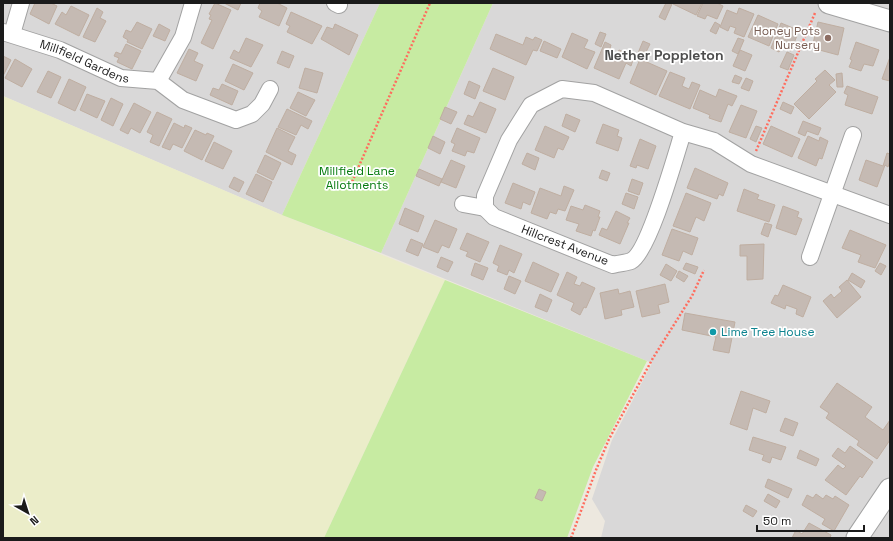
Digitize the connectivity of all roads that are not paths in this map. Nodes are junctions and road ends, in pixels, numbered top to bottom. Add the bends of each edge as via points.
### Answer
1 (21, 3) edge
2 (193, 3) edge
3 (823, 6) edge
4 (890, 21) edge
5 (8, 33) edge
6 (158, 81) junction
7 (270, 89) dead end
8 (683, 132) junction
9 (853, 135) dead end
10 (831, 194) junction
11 (463, 204) dead end
12 (485, 208) junction
13 (890, 215) edge
14 (810, 257) dead end
15 (890, 489) edge
16 (857, 538) edge

1 - 5 street, Millfield Gardens
2 - 6 street via 183,37
3 - 4 street
5 - 6 street, Millfield Gardens via 60,50 121,78
6 - 7 street via 183,100 236,120 252,114 262,104
8 - 10 street via 714,141 751,164
8 - 12 street via 594,93 562,89 531,105 509,140 485,196
8 - 12 street, Hillcrest Avenue via 668,182 644,245 632,260 613,265 494,218
9 - 10 street
10 - 13 street
10 - 14 street
11 - 12 street, Hillcrest Avenue
15 - 16 street

